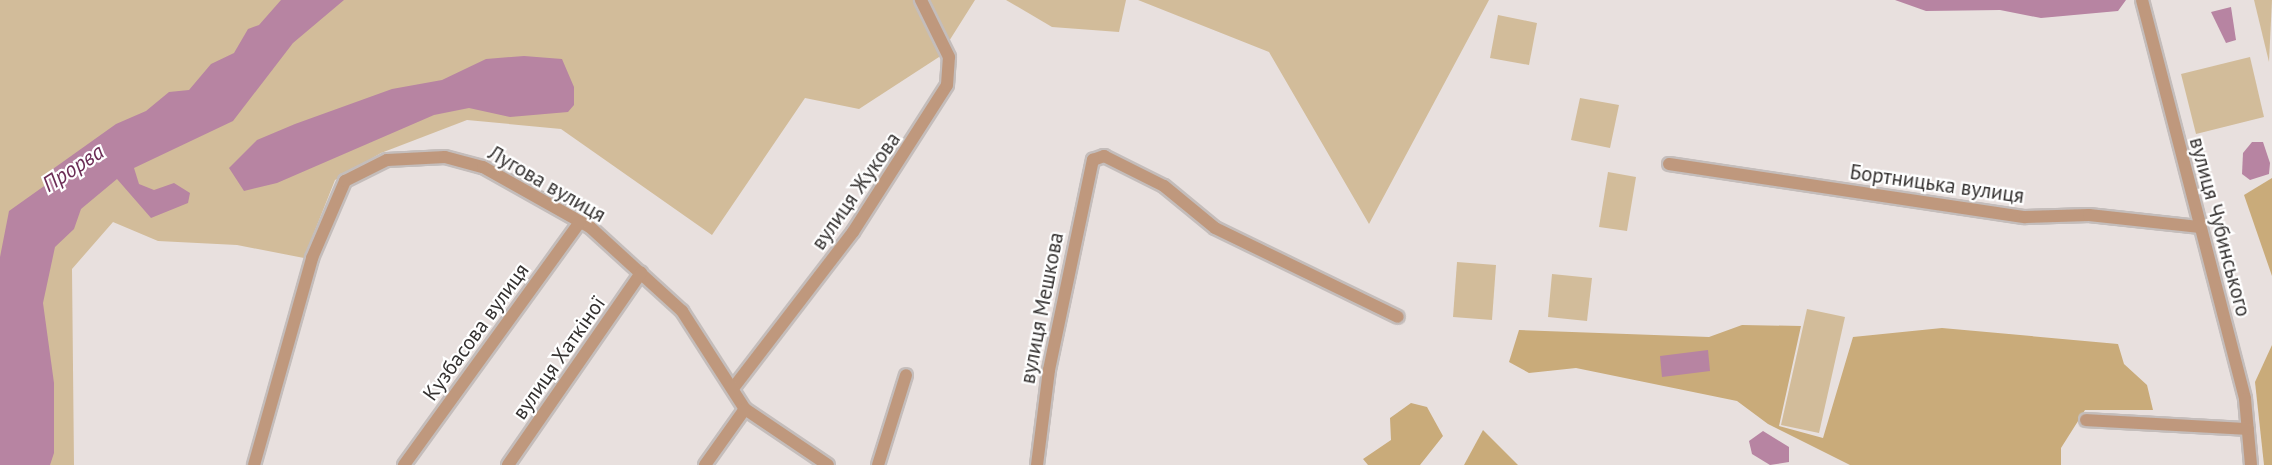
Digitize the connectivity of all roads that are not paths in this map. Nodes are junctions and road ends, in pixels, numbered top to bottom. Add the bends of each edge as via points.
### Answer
1 (921, 0) edge
2 (2142, 0) edge
3 (1669, 164) dead end
4 (580, 222) junction
5 (2200, 226) junction
6 (641, 273) junction
7 (1398, 317) dead end
8 (906, 375) dead end
9 (734, 387) junction
10 (745, 409) junction
11 (2086, 420) dead end
12 (2248, 429) junction
13 (254, 465) edge
14 (404, 465) edge
15 (508, 465) edge
16 (705, 465) edge
17 (828, 465) edge
18 (878, 465) edge
19 (1037, 465) edge
20 (2251, 465) edge

1 - 9 street, вулиця Жукова via 949,57 947,85 853,232
2 - 5 street, вулиця Чубинського
3 - 5 street, Бортницька вулиця via 2025,217 2089,216
4 - 6 street, Лугова вулиця
4 - 13 street, Лугова вулиця via 483,167 445,156 387,160 345,181 312,258
4 - 14 street, Кузбасова вулиця
5 - 12 street, вулиця Чубинського
6 - 9 street, Лугова вулиця via 682,311
6 - 15 street, вулиця Хаткіної
7 - 19 street, вулиця Мешкова via 1215,228 1164,186 1104,156 1093,160 1049,370
8 - 18 street
9 - 10 street, Лугова вулиця
10 - 16 street
10 - 17 street, Лугова вулиця
11 - 12 street
12 - 20 street, вулиця Чубинського

